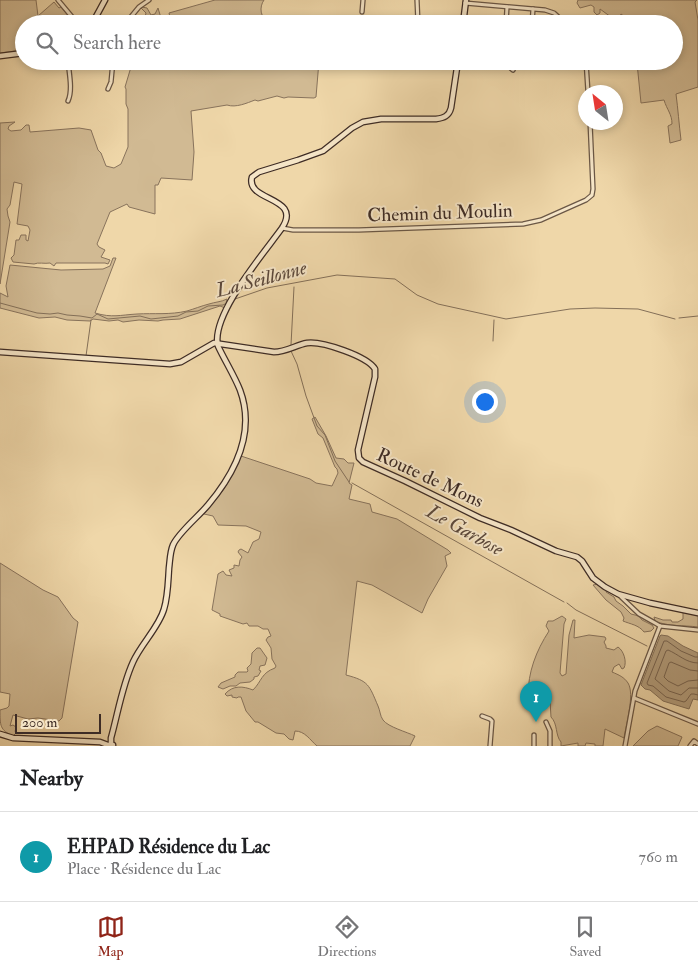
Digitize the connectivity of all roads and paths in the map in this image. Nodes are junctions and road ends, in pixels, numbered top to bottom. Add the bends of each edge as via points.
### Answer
1 (58, 0) edge
2 (105, 0) edge
3 (149, 0) edge
4 (363, 0) edge
5 (418, 0) edge
6 (503, 0) edge
7 (466, 1) edge
8 (502, 6) junction
9 (507, 7) junction
10 (533, 9) junction
11 (362, 12) dead end
12 (70, 15) edge
13 (97, 15) edge
14 (132, 15) edge
15 (418, 15) edge
16 (464, 15) edge
17 (507, 15) edge
18 (533, 15) edge
19 (555, 15) edge
20 (15, 54) edge
21 (0, 56) edge
22 (69, 70) edge
23 (112, 70) edge
24 (457, 70) edge
25 (587, 70) edge
26 (588, 85) edge
27 (108, 89) dead end
28 (68, 101) dead end
29 (590, 130) edge
30 (282, 228) junction
31 (218, 343) junction
32 (0, 352) edge
33 (618, 594) junction
34 (631, 598) junction
35 (630, 607) junction
36 (698, 613) edge
37 (659, 628) junction
38 (698, 630) edge
39 (634, 698) junction
40 (482, 716) dead end
41 (546, 722) dead end
42 (698, 724) edge
43 (0, 734) edge
44 (534, 735) dead end
45 (112, 743) edge
46 (698, 744) edge
47 (490, 746) edge
48 (534, 746) edge
49 (550, 746) edge
50 (625, 746) edge
51 (690, 746) edge

1 - 12 street
2 - 13 street
3 - 14 street
4 - 11 street
5 - 15 street
6 - 8 street
7 - 8 street
7 - 16 street
8 - 9 street
9 - 10 street
9 - 17 street
10 - 18 street
10 - 19 street
20 - 21 street
22 - 28 street
23 - 27 street
24 - 30 street via 452,105 446,116 368,120 323,151 253,175 251,182 255,189 286,211 287,220
25 - 26 street
29 - 30 street, Chemin du Moulin via 592,195 545,219 522,224
30 - 31 street via 234,294 219,326
31 - 32 street via 181,362 170,364
31 - 33 street, Route de Mons via 278,352 316,343 368,361 375,372 358,450 363,462 480,518 576,557 593,578
31 - 45 street via 244,406 246,427 242,446 217,494 172,547 164,612 134,661 123,691
33 - 34 street, Route de Mons
33 - 35 street, Route de Mons
34 - 35 street
34 - 36 street, Route de Mons
35 - 37 street, Route de Mons
37 - 38 street
37 - 39 street
39 - 42 street
39 - 50 street
40 - 47 street via 492,720
41 - 49 street
43 - 45 street via 23,739
44 - 48 street
46 - 51 street via 694,741

